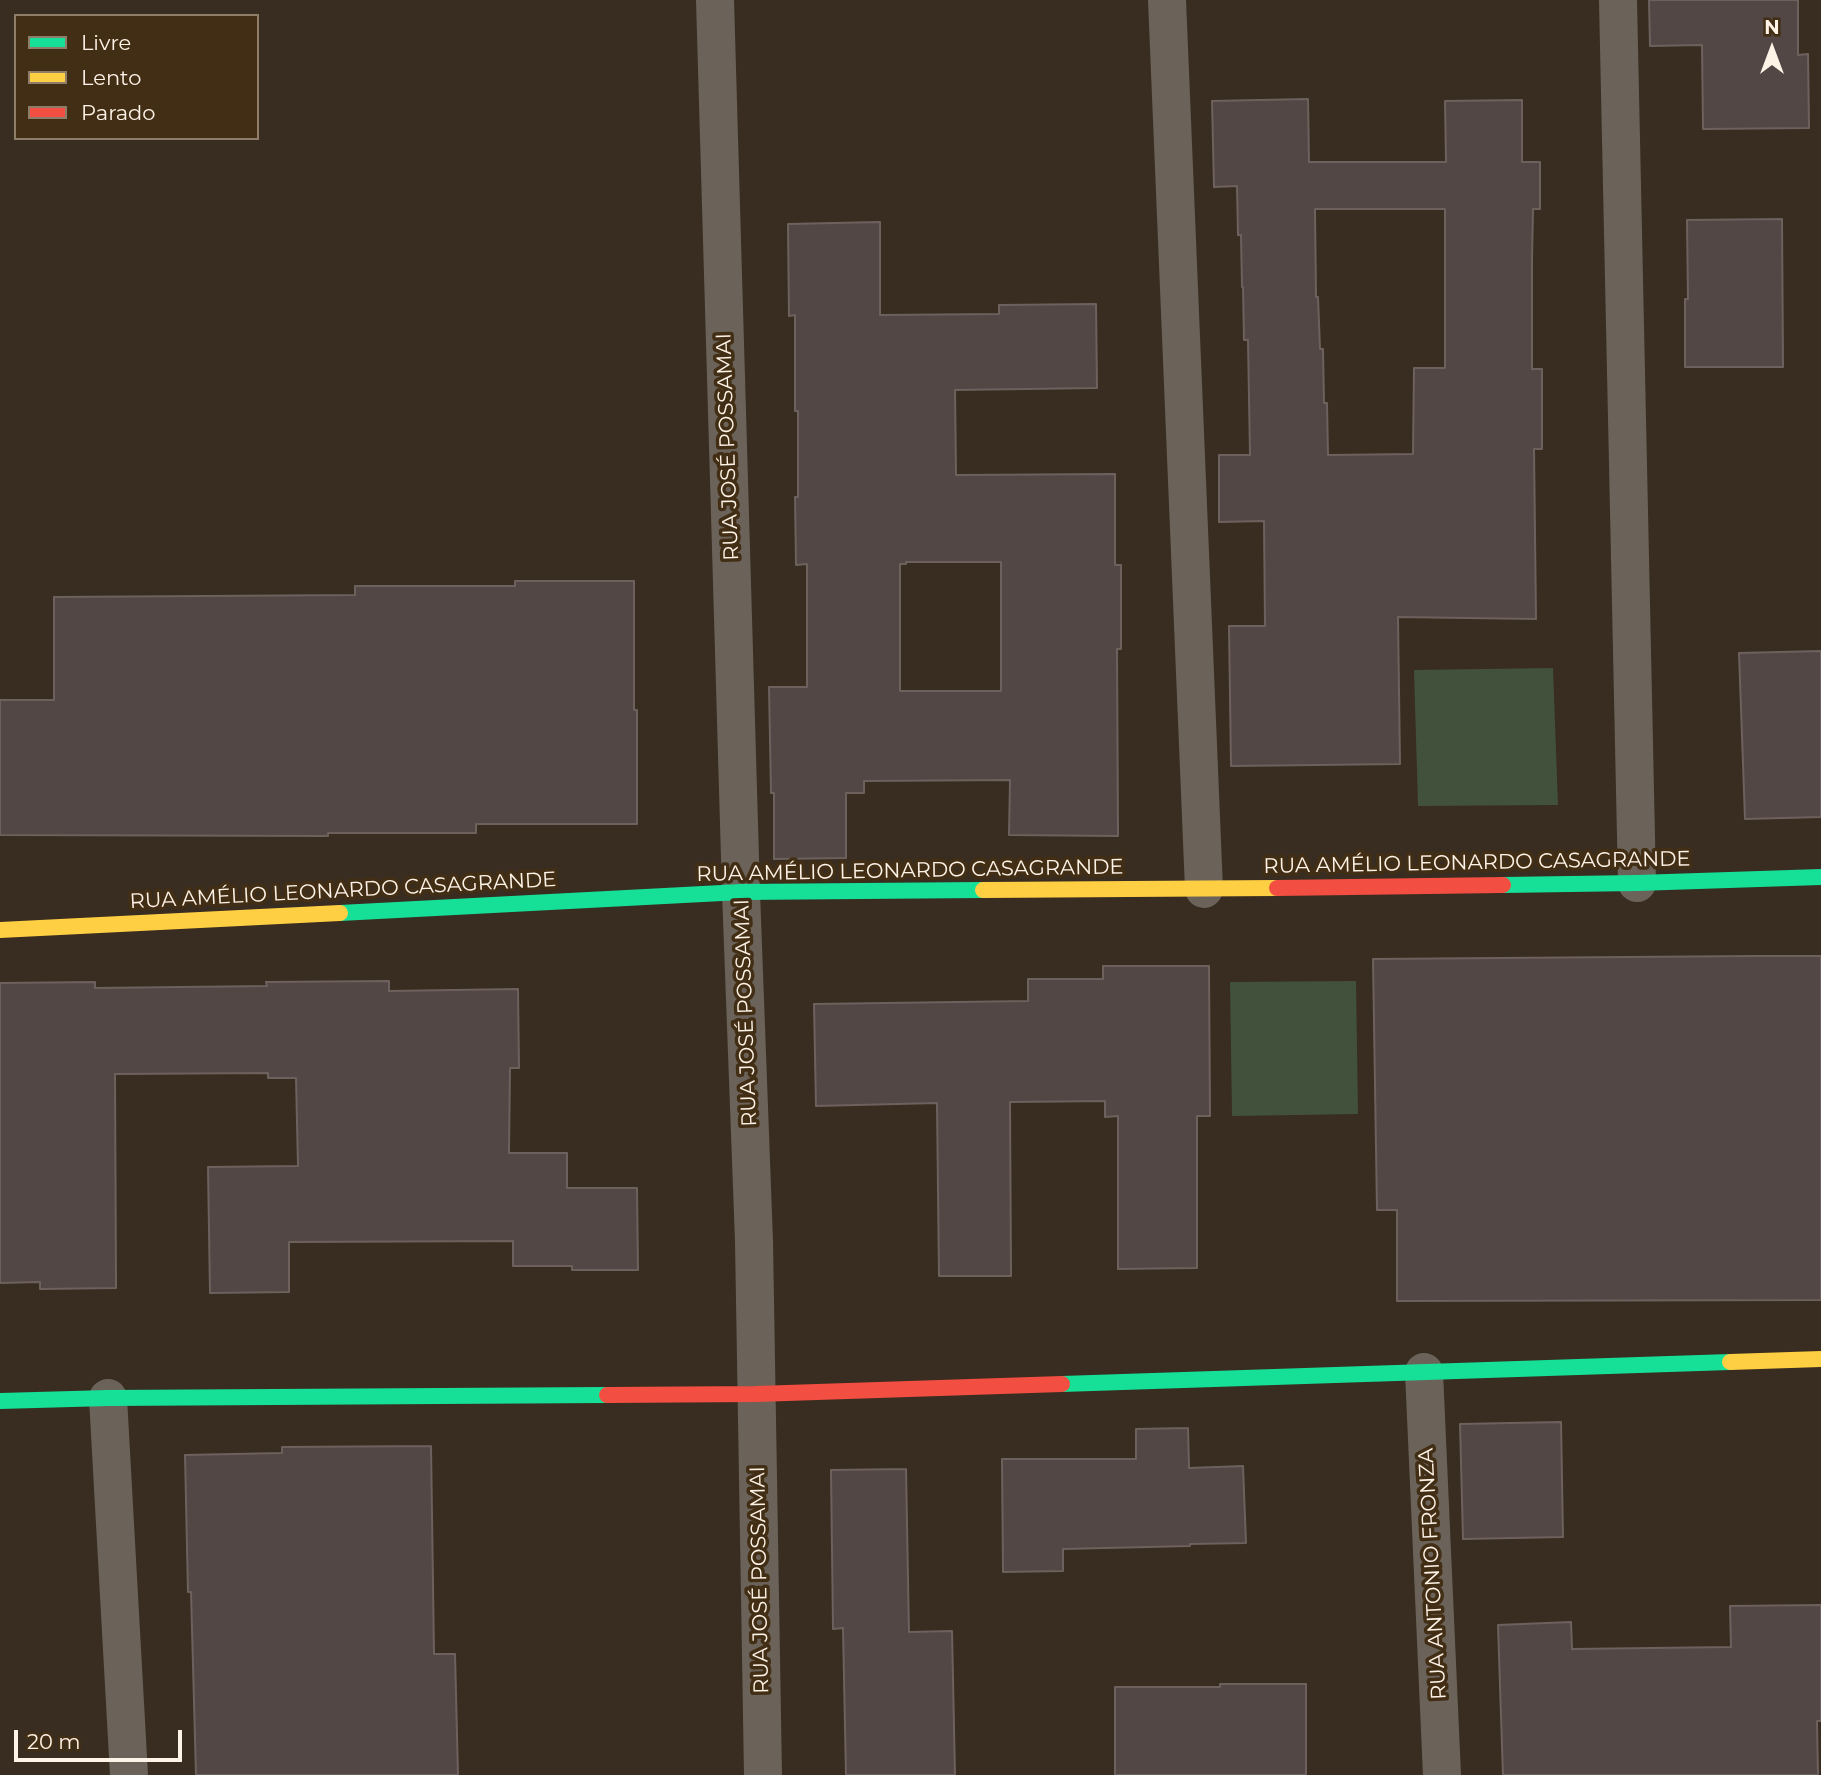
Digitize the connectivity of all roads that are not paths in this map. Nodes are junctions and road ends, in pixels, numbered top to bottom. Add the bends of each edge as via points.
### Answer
1 (715, 0) edge
2 (1167, 0) edge
3 (1618, 0) edge
4 (1821, 877) edge
5 (1637, 883) junction
6 (1204, 889) junction
7 (741, 892) junction
8 (0, 930) edge
9 (1821, 1359) edge
10 (1424, 1372) junction
11 (756, 1394) junction
12 (108, 1398) junction
13 (0, 1401) edge
14 (129, 1775) edge
15 (763, 1775) edge
16 (1442, 1775) edge

1 - 7 street, RUA JOSÉ POSSAMAI
2 - 6 street
3 - 5 street
4 - 5 street, RUA AMÉLIO LEONARDO CASAGRANDE
5 - 6 street, RUA AMÉLIO LEONARDO CASAGRANDE
6 - 7 street, RUA AMÉLIO LEONARDO CASAGRANDE
7 - 8 street, RUA AMÉLIO LEONARDO CASAGRANDE
7 - 11 street, RUA JOSÉ POSSAMAI
9 - 10 street
10 - 11 street
10 - 16 street, RUA ANTONIO FRONZA
11 - 12 street
11 - 15 street, RUA JOSÉ POSSAMAI
12 - 13 street
12 - 14 street

